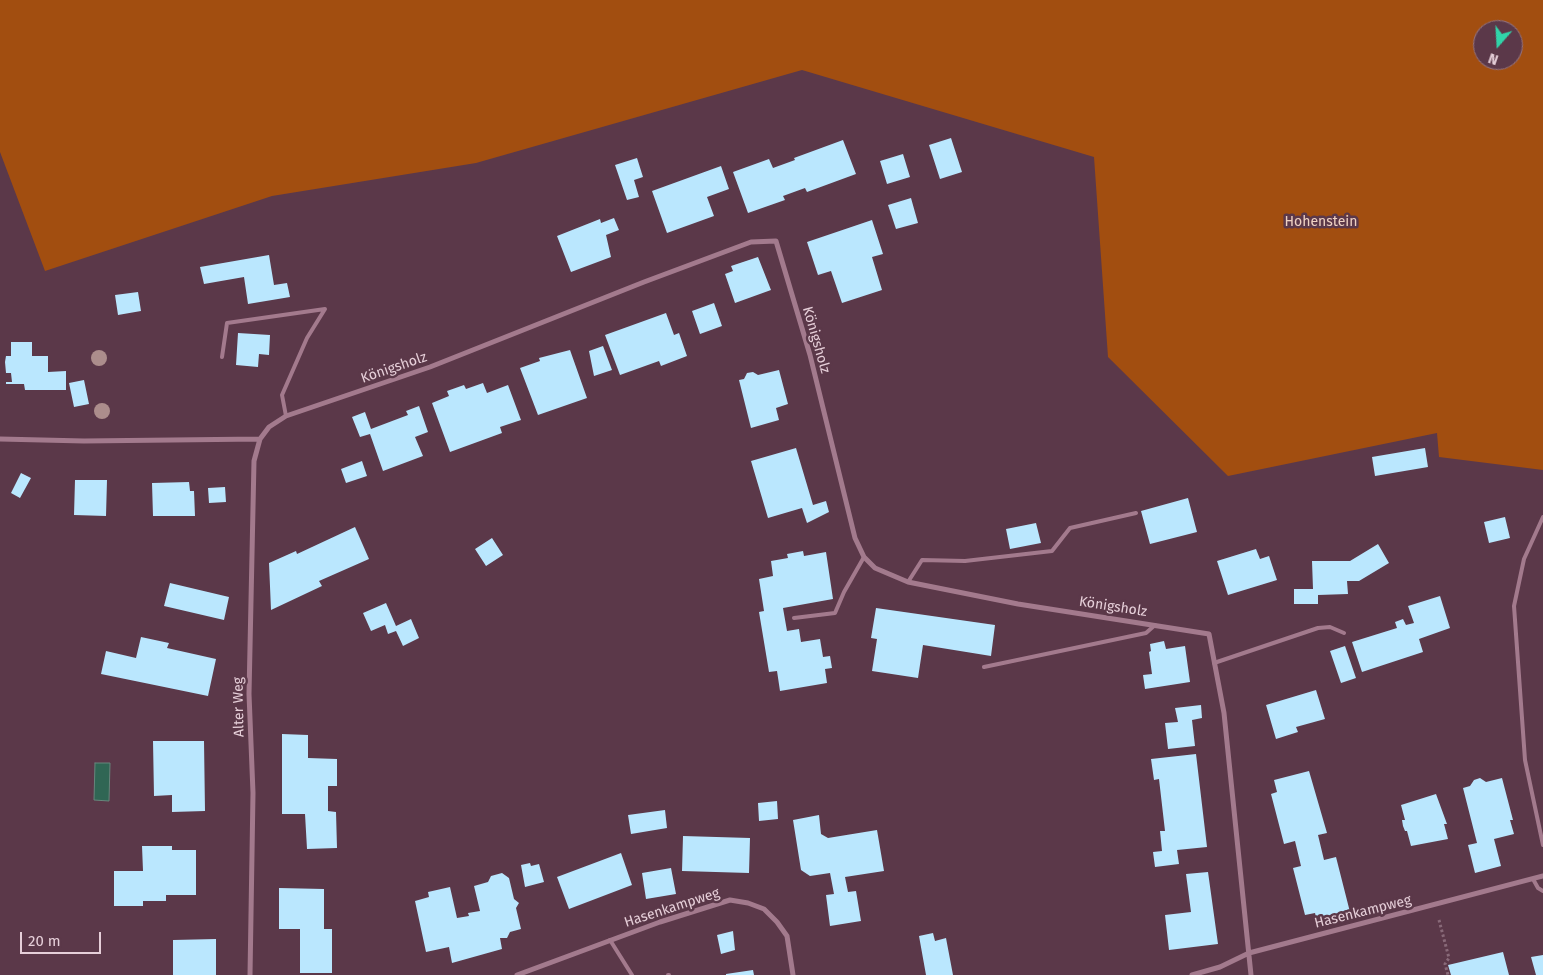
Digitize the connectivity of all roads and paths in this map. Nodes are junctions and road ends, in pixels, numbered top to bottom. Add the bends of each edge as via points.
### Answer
1 (222, 356) dead end
2 (286, 416) junction
3 (260, 438) junction
4 (0, 439) edge
5 (1136, 512) dead end
6 (1543, 516) edge
7 (864, 557) junction
8 (908, 582) junction
9 (794, 618) dead end
10 (1155, 625) junction
11 (1344, 632) dead end
12 (1214, 663) junction
13 (984, 667) dead end
14 (1543, 845) edge
15 (1543, 876) edge
16 (1533, 878) junction
17 (1543, 890) edge
18 (1436, 905) junction
19 (610, 940) junction
20 (1249, 953) junction
21 (250, 975) edge
22 (517, 975) edge
23 (632, 975) edge
24 (794, 975) edge
25 (1192, 975) edge
26 (1251, 975) edge
27 (1448, 975) edge

1 - 2 lane via 227,323 325,309 307,338 282,395
2 - 3 street, Königsholz via 269,427
2 - 7 street, Königsholz via 430,368 751,242 776,241 810,355 855,538
3 - 4 street
3 - 21 street, Alter Weg via 254,461 249,694 253,793
5 - 8 lane via 1070,528 1052,552 965,561 922,560
6 - 14 lane via 1524,559 1514,606 1525,760
7 - 8 street, Königsholz via 884,574
7 - 9 lane via 835,614
8 - 10 street, Königsholz via 1018,604
10 - 12 street, Königsholz via 1209,634
10 - 13 lane via 1146,633
11 - 12 lane via 1330,627 1318,628
12 - 20 street, Königsholz via 1229,760
15 - 16 street, Hasenkampweg
16 - 17 lane via 1538,888
16 - 18 street, Hasenkampweg
18 - 20 street, Hasenkampweg
18 - 27 path via 1449,958 1445,964
19 - 22 street, Hasenkampweg
19 - 23 lane
19 - 24 street, Hasenkampweg via 730,900 748,903 764,910 787,936
20 - 25 street, Hasenkampweg via 1220,968
20 - 26 street, Königsholz

